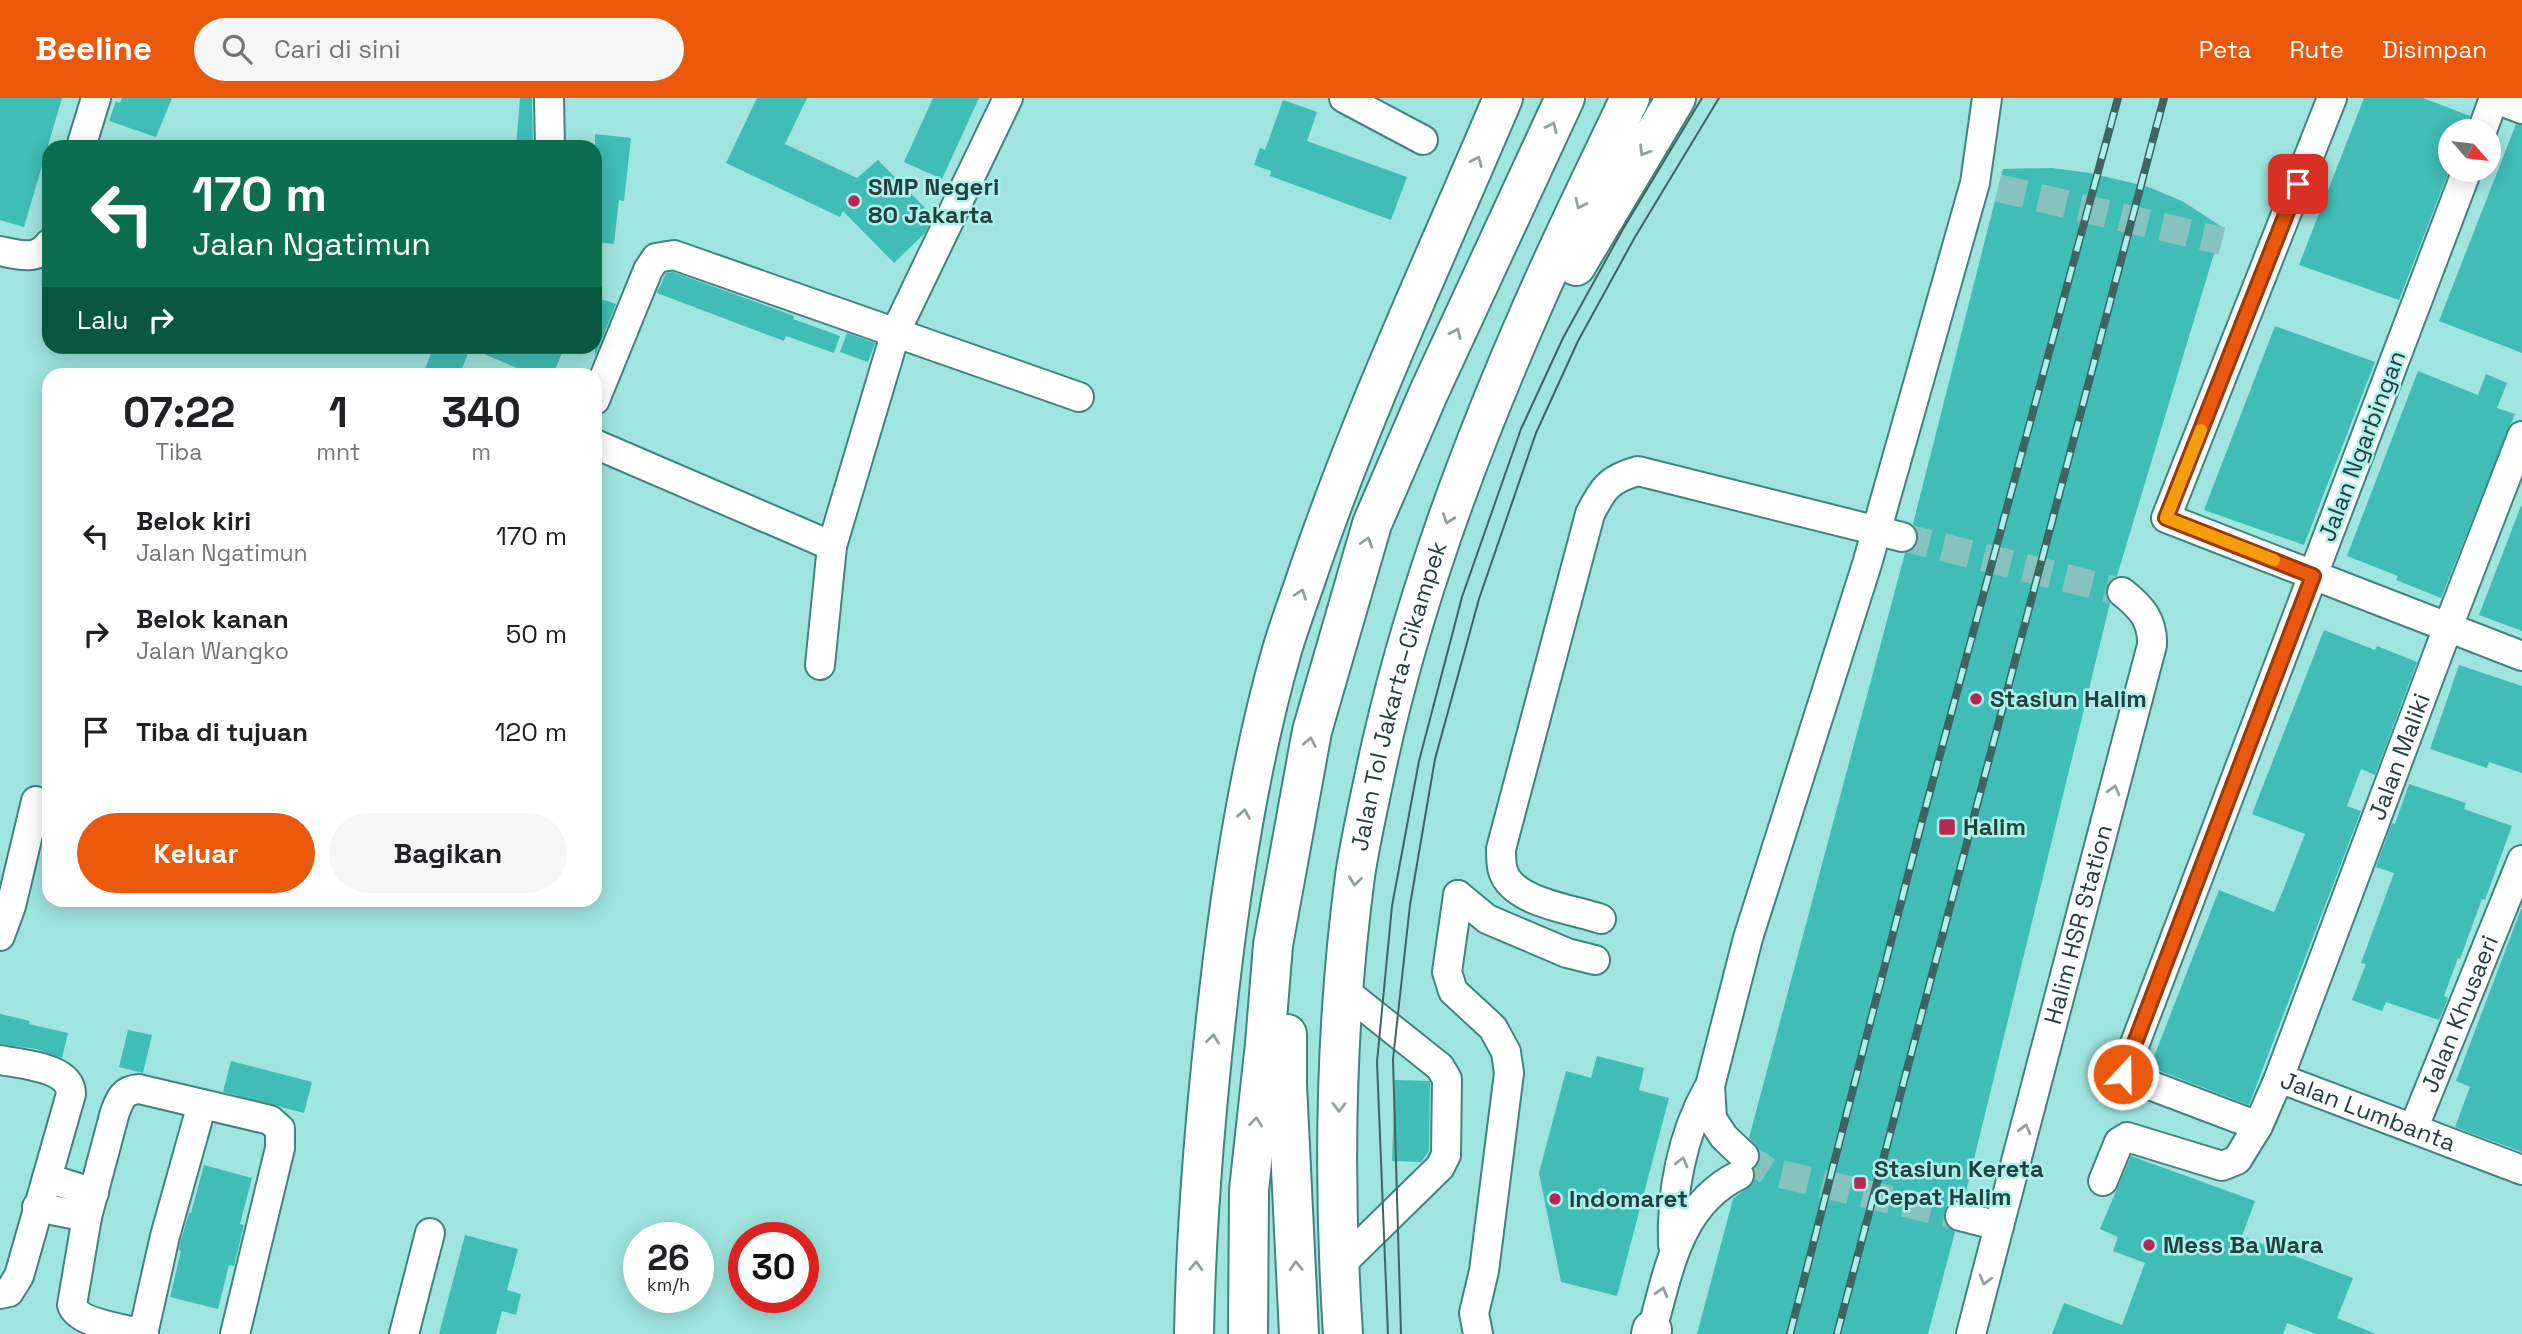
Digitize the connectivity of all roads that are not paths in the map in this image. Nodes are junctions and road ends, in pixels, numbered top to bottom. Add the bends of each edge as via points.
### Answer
1 (96, 98) edge
2 (549, 98) edge
3 (1008, 98) edge
4 (1343, 98) edge
5 (1503, 98) edge
6 (1565, 98) edge
7 (1630, 98) edge
8 (1676, 98) edge
9 (1971, 98) edge
10 (1987, 98) edge
11 (2332, 98) edge
12 (2494, 98) edge
13 (2522, 109) edge
14 (2486, 119) edge
15 (82, 140) edge
16 (550, 140) edge
17 (1423, 141) dead end
18 (2462, 182) edge
19 (1987, 186) junction
20 (0, 251) edge
21 (42, 251) edge
22 (896, 331) junction
23 (602, 383) edge
24 (1079, 397) dead end
25 (2522, 436) edge
26 (602, 447) edge
27 (1471, 454) junction
28 (1889, 533) junction
29 (832, 546) junction
30 (2313, 576) junction
31 (2122, 592) tunnel mouth
32 (2448, 626) junction
33 (2522, 656) edge
34 (820, 665) dead end
35 (36, 801) dead end
36 (2522, 860) edge
37 (1282, 906) junction
38 (1601, 919) dead end
39 (0, 936) edge
40 (1595, 960) dead end
41 (1342, 989) junction
42 (0, 1060) edge
43 (2123, 1074) joint
44 (2279, 1078) junction
45 (1710, 1086) junction
46 (202, 1104) junction
47 (2258, 1126) junction
48 (2414, 1127) junction
49 (2522, 1170) edge
50 (47, 1178) junction
51 (2103, 1181) dead end
52 (91, 1205) junction
53 (37, 1207) junction
54 (1960, 1216) tunnel mouth
55 (1999, 1226) junction
56 (430, 1233) dead end
57 (1673, 1254) junction
58 (1339, 1266) junction
59 (0, 1294) edge
60 (1652, 1333) edge
61 (143, 1334) edge
62 (235, 1334) edge
63 (404, 1334) edge
64 (1194, 1334) edge
65 (1248, 1334) edge
66 (1299, 1334) edge
67 (1343, 1334) edge
68 (1478, 1334) edge
69 (1971, 1334) edge

1 - 15 street
2 - 16 street
3 - 22 street
4 - 17 street
64 -> 5 highway via 1211,1058 1231,892 1251,778 1283,649 1337,491
37 -> 6 highway via 1312,731 1372,524
7 -> 27 highway, Jalan Tol Jakarta–Cikampek via 1534,302
8 -> 27 highway
9 - 19 street via 1965,134
10 - 19 street
11 - 30 street via 2166,518
12 - 13 street
12 - 14 street
18 - 30 street, Jalan Ngarbingan
19 - 28 street
20 - 21 street via 21,256
22 - 23 street via 674,256 661,256 648,271
22 - 24 street
22 - 29 street
25 - 32 street, Jalan Maliki
26 - 29 street
27 -> 41 highway, Jalan Tol Jakarta–Cikampek via 1416,612 1386,723 1356,873
28 - 38 street via 1638,471 1617,476 1601,492 1590,514 1501,849 1503,872 1514,889 1532,899
28 - 45 street via 1748,938
29 - 34 street
30 - 32 street
30 - 43 street, Jalan Ngarbingan
55 -> 31 street, Halim HSR Station via 2152,645 2144,612
32 - 33 street
32 - 44 street, Jalan Maliki
35 - 39 street
36 - 48 street, Jalan Khusaeri
65 -> 37 highway via 1249,1190 1273,945
66 -> 37 highway
40 - 68 street via 1487,919 1458,895 1447,972 1453,991 1493,1028 1506,1052 1509,1073 1475,1312
41 -> 58 highway, Jalan Tol Jakarta–Cikampek
41 - 58 street via 1440,1067 1447,1079 1446,1155 1440,1167
42 - 50 street via 55,1072 71,1086
43 - 47 street, Jalan Lumbanta
44 - 47 street, Jalan Lumbanta
44 - 48 street, Jalan Lumbanta
57 -> 45 street via 1678,1177 1695,1114
45 - 57 street via 1712,1119 1742,1166 1701,1203
46 - 52 street via 139,1089 124,1093
46 - 61 street
46 - 62 street via 270,1121 282,1135
47 - 51 street via 2237,1160 2222,1166 2127,1137 2119,1142
48 - 49 street, Jalan Lumbanta
50 - 52 street
50 - 53 street
52 - 53 street
52 - 61 street via 72,1297 74,1312
53 - 59 street via 19,1276 9,1292
54 - 55 street
55 -> 69 street, Halim HSR Station
56 - 63 street
60 -> 57 street
58 - 67 highway, Jalan Tol Jakarta–Cikampek

